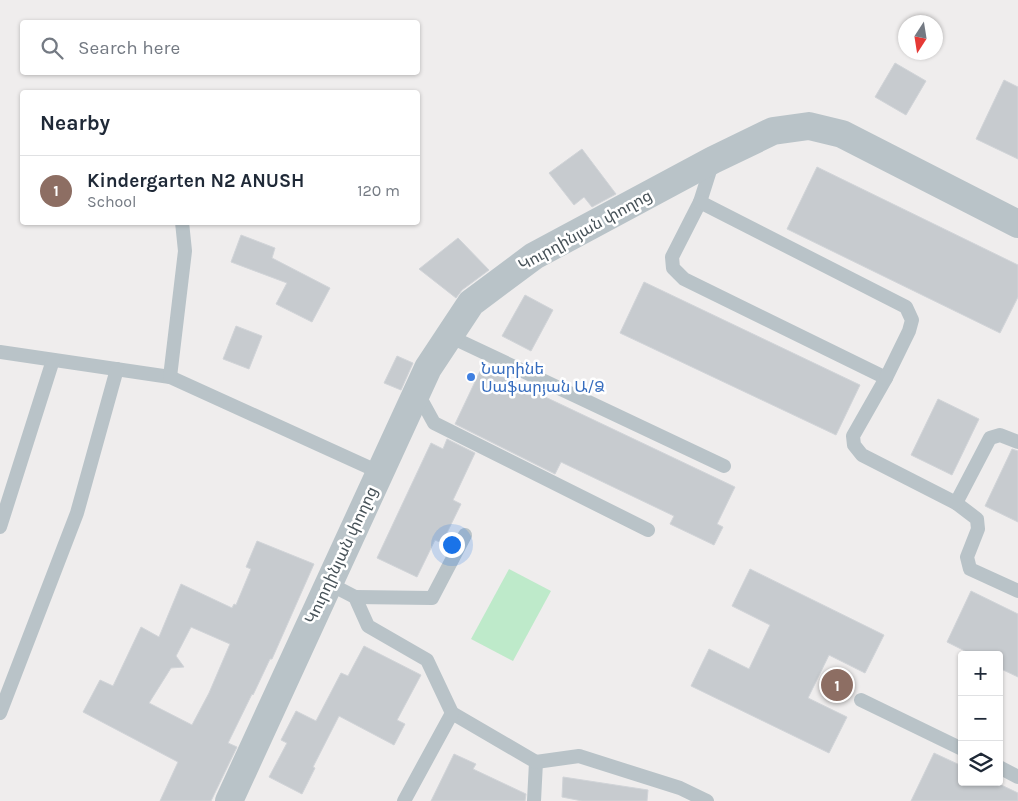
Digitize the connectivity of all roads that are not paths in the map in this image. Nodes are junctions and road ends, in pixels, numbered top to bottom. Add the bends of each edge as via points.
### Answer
1 (713, 160) junction
2 (700, 202) junction
3 (1018, 224) edge
4 (182, 225) edge
5 (450, 336) junction
6 (0, 352) edge
7 (53, 360) junction
8 (117, 369) junction
9 (170, 377) junction
10 (886, 378) junction
11 (417, 392) junction
12 (1018, 442) edge
13 (724, 466) dead end
14 (380, 472) junction
15 (956, 503) junction
16 (0, 527) edge
17 (648, 530) dead end
18 (465, 535) dead end
19 (328, 583) junction
20 (1018, 591) edge
21 (355, 597) junction
22 (861, 700) dead end
23 (0, 713) edge
24 (452, 713) junction
25 (958, 747) edge
26 (536, 762) junction
27 (1003, 769) edge
28 (1018, 776) edge
29 (229, 801) edge
30 (404, 801) edge
31 (534, 801) edge
32 (707, 801) edge

1 - 2 lane
1 - 3 street, Կուրղինյան փողոց via 774,131 809,126 842,134
1 - 5 street, Կուրղինյան փողոց via 534,256 472,303
2 - 10 lane via 906,307 912,320 909,332
2 - 10 lane via 672,257 673,268 684,279
4 - 9 lane via 185,251
5 - 11 street, Կուրղինյան փողոց via 428,368
5 - 13 lane
6 - 7 lane
7 - 8 lane
7 - 16 lane
8 - 9 lane
8 - 23 lane via 78,513
9 - 14 lane
10 - 15 lane via 853,436 854,445 862,455
11 - 14 street, Կուրղինյան փողոց
11 - 17 lane via 434,423
12 - 15 lane via 1000,435 990,438
14 - 19 street, Կուրղինյան փողոց
15 - 20 lane via 977,519 978,529 968,557 970,569
18 - 21 lane via 432,598
19 - 21 lane
19 - 29 street, Կուրղինյան փողոց
21 - 24 lane via 368,626 427,660
22 - 25 lane
24 - 26 lane
24 - 30 lane
26 - 31 lane
26 - 32 lane via 579,756 680,788
27 - 28 lane

